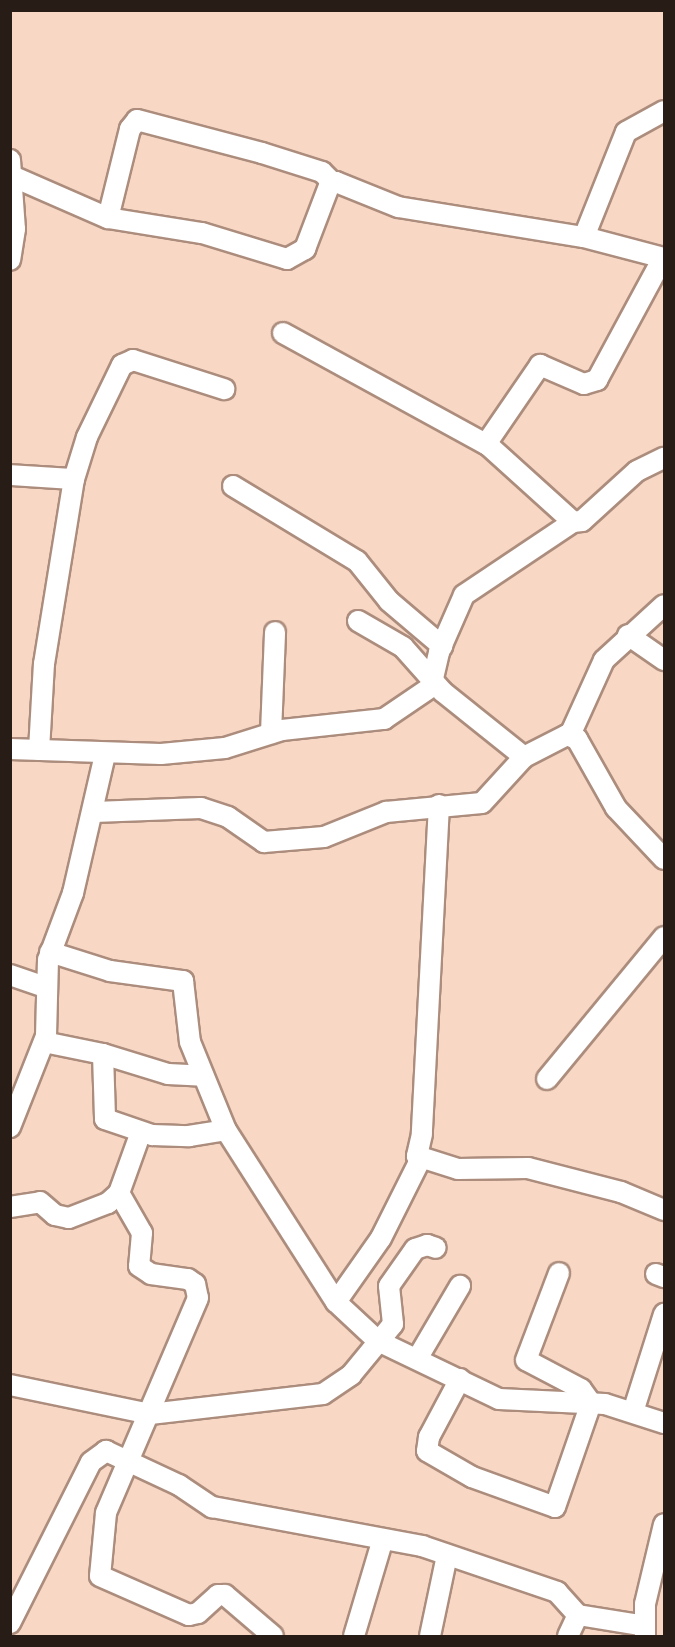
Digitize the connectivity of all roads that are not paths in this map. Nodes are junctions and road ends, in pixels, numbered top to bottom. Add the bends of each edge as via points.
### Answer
1 (664, 111) edge
2 (12, 169) edge
3 (333, 183) junction
4 (108, 218) junction
5 (584, 237) junction
6 (664, 258) edge
7 (10, 260) edge
8 (283, 333) dead end
9 (224, 389) dead end
10 (486, 444) junction
11 (664, 458) edge
12 (10, 475) edge
13 (74, 479) junction
14 (233, 486) dead end
15 (573, 522) junction
16 (664, 605) edge
17 (358, 621) dead end
18 (275, 632) dead end
19 (628, 635) junction
20 (442, 646) junction
21 (664, 660) edge
22 (434, 680) junction
23 (271, 733) junction
24 (570, 735) junction
25 (10, 749) edge
26 (39, 750) junction
27 (105, 754) junction
28 (524, 757) junction
29 (439, 805) junction
30 (94, 812) junction
31 (664, 859) edge
32 (664, 937) edge
33 (50, 952) junction
34 (10, 975) edge
35 (45, 987) junction
36 (44, 1042) junction
37 (103, 1053) junction
38 (203, 1076) junction
39 (547, 1079) dead end
40 (10, 1127) edge
41 (226, 1130) junction
42 (141, 1132) junction
43 (420, 1160) junction
44 (119, 1193) junction
45 (10, 1207) edge
46 (664, 1210) edge
47 (436, 1248) dead end
48 (559, 1273) dead end
49 (460, 1286) dead end
50 (336, 1302) junction
51 (664, 1314) edge
52 (378, 1341) junction
53 (417, 1359) junction
54 (460, 1379) junction
55 (10, 1385) edge
56 (591, 1403) junction
57 (633, 1412) junction
58 (150, 1414) junction
59 (664, 1423) edge
60 (131, 1461) junction
61 (664, 1524) edge
62 (383, 1539) junction
63 (447, 1555) junction
64 (578, 1615) junction
65 (10, 1623) edge
66 (645, 1631) edge
67 (273, 1636) edge
68 (354, 1636) edge
69 (430, 1636) edge
70 (568, 1636) edge

1 - 5 street via 626,132
2 - 4 street
2 - 7 street
3 - 4 street via 305,249 292,259 202,233
3 - 4 street via 322,172 137,120 130,129
3 - 5 street via 398,207
5 - 6 street
6 - 10 street via 597,380 584,384 540,365
8 - 10 street
9 - 13 street via 128,360 87,436
10 - 15 street
11 - 15 street via 638,471 582,520
12 - 13 street
13 - 26 street via 44,664
14 - 20 street via 357,561 389,601
15 - 20 street via 464,595
16 - 19 street
17 - 22 street via 403,647
18 - 23 street
19 - 21 street
19 - 24 street via 595,676
20 - 22 street
22 - 23 street via 413,703 384,719
22 - 28 street
23 - 27 street via 225,748
24 - 28 street
24 - 31 street via 577,739 616,808
25 - 26 street
26 - 27 street
27 - 30 street
28 - 29 street via 482,802
29 - 30 street via 386,812 324,837 268,842 228,817 201,808
29 - 43 street via 422,1134 417,1152
30 - 33 street via 73,892
32 - 39 street
33 - 35 street
33 - 38 street via 110,971 180,979 190,1042
34 - 35 street
35 - 36 street
36 - 37 street
36 - 40 street
37 - 38 street via 168,1074
37 - 42 street via 105,1119
38 - 41 street
41 - 42 street via 178,1137
41 - 50 street
42 - 44 street
43 - 46 street via 458,1170 528,1168 621,1192
43 - 50 street via 381,1238
44 - 45 street via 69,1218 55,1215 40,1202
44 - 58 street via 142,1233 143,1271 180,1275 198,1290
47 - 52 street via 415,1249 392,1280 389,1292 395,1321
48 - 56 street via 526,1360 581,1389
49 - 53 street
50 - 52 street
51 - 57 street
52 - 53 street
52 - 58 street via 344,1381 323,1394
53 - 54 street
54 - 56 street via 507,1401
54 - 56 street via 429,1437 427,1451 472,1477 551,1508 558,1502
55 - 58 street
56 - 57 street
57 - 59 street
58 - 60 street
60 - 62 street via 212,1507
60 - 65 street via 106,1451 94,1456
60 - 67 street via 106,1513 100,1576 189,1615 198,1613 218,1595 225,1595
61 - 66 street via 645,1604
62 - 63 street
62 - 68 street
63 - 64 street via 557,1592
63 - 69 street
64 - 66 street
64 - 70 street

